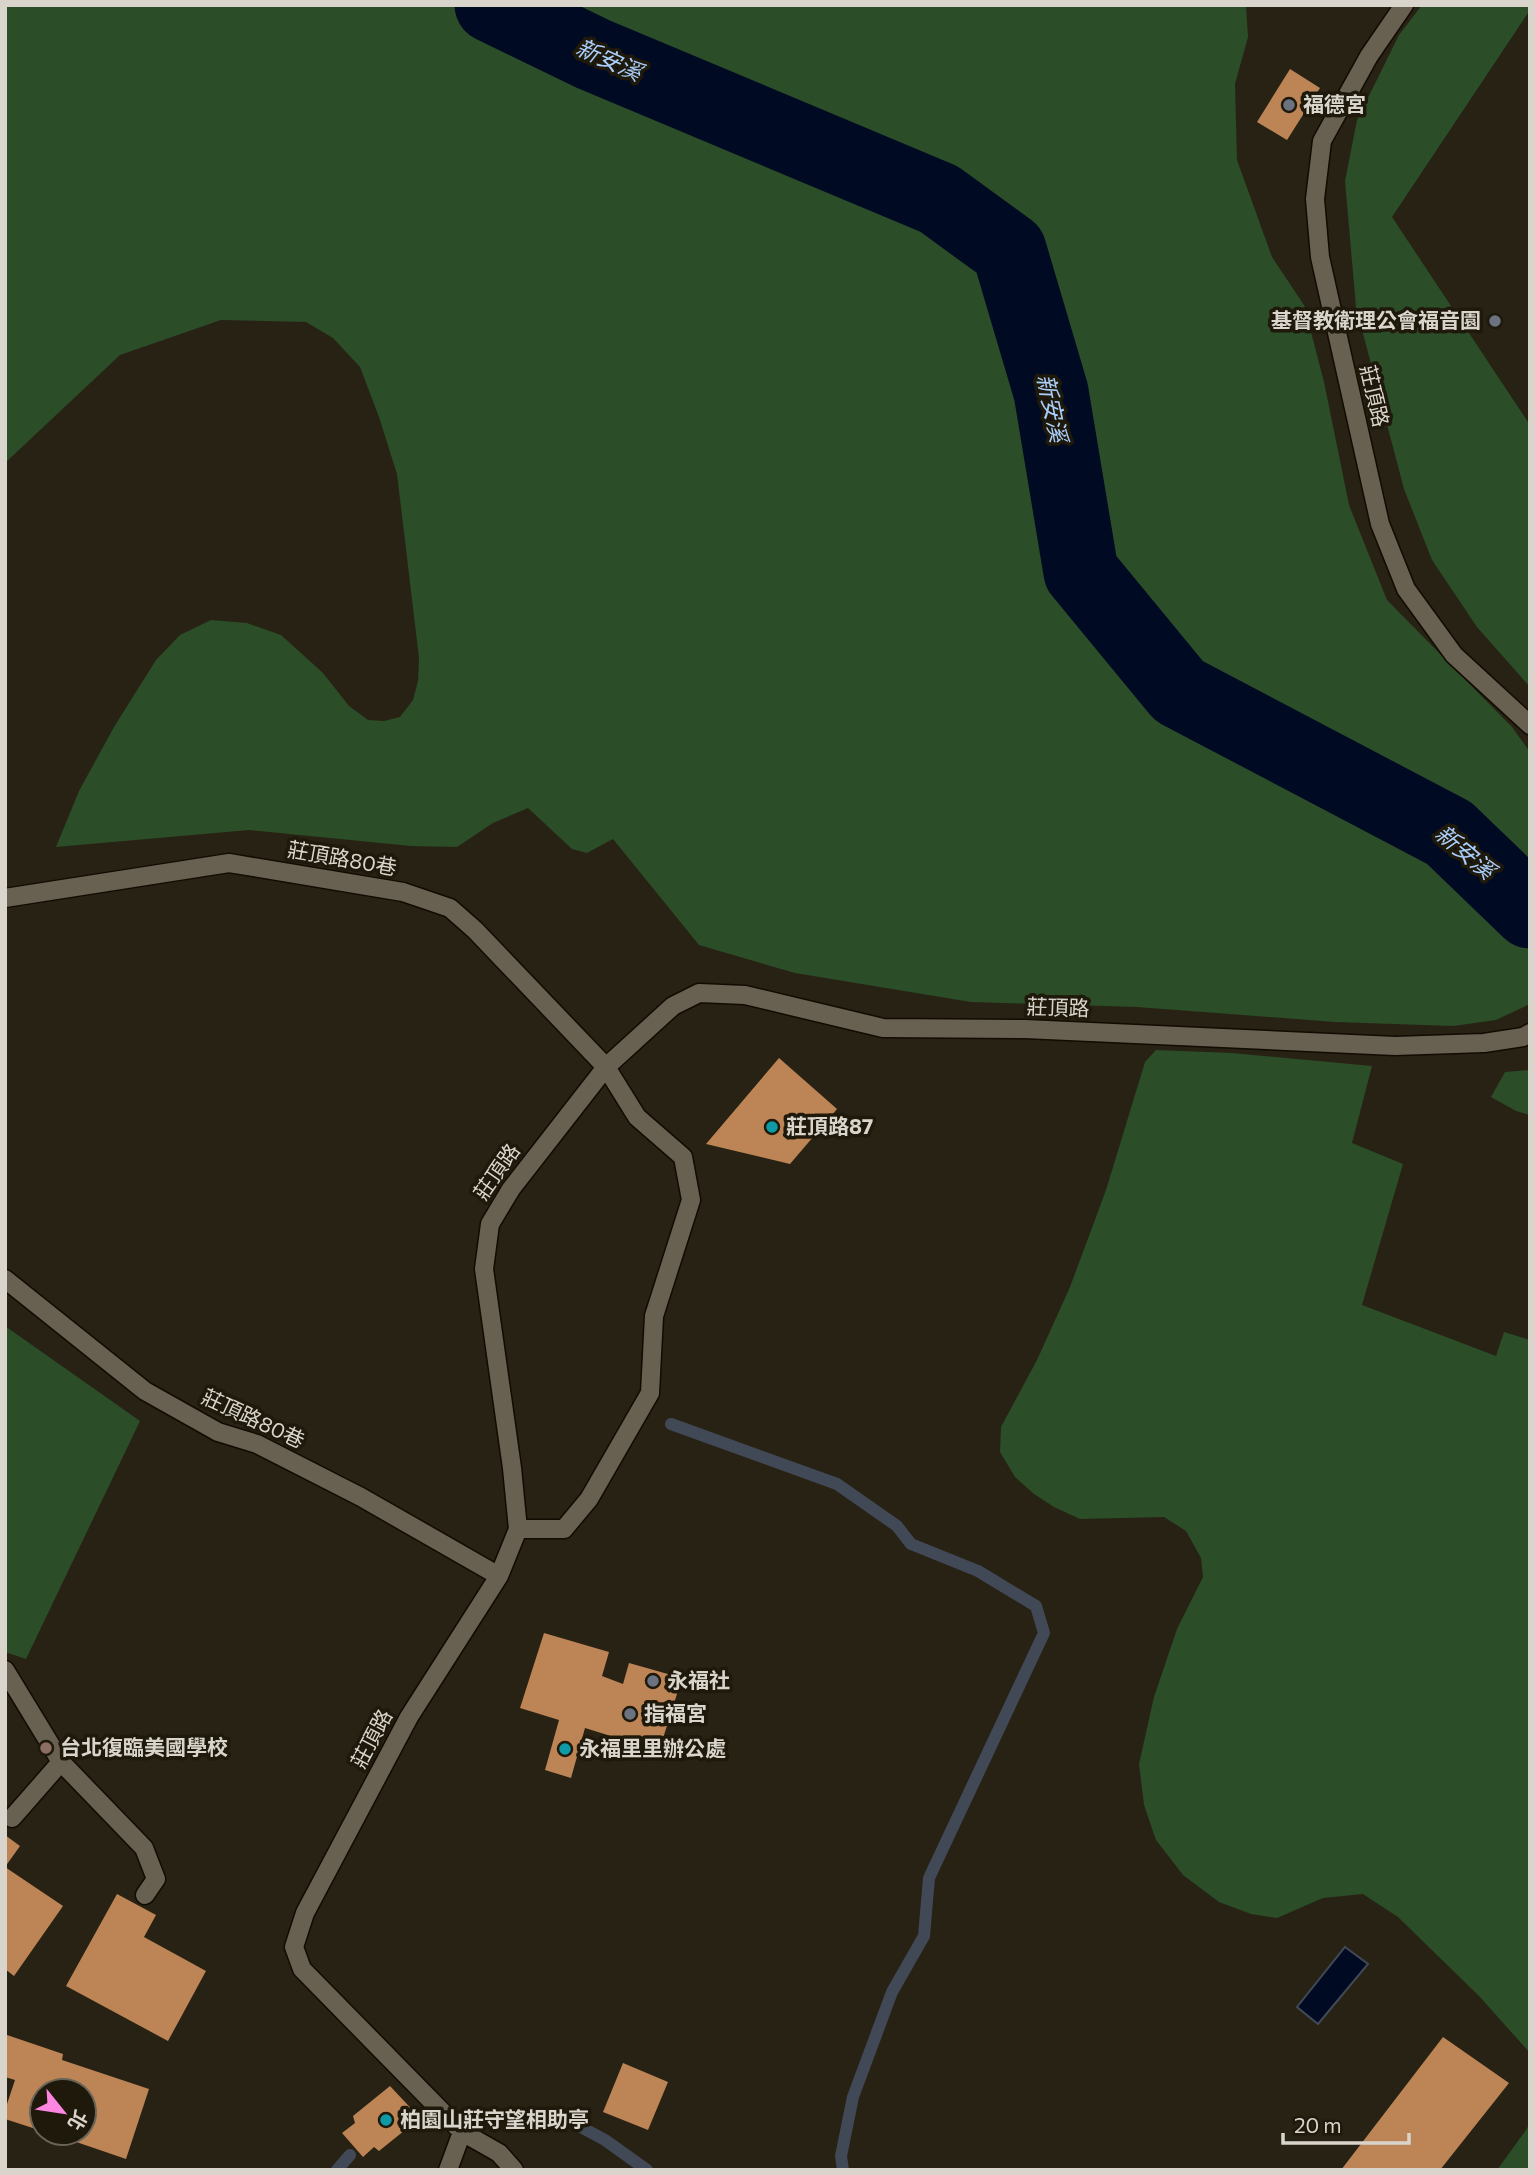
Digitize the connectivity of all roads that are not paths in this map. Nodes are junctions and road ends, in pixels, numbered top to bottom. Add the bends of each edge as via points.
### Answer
1 (1404, 5) edge
2 (1530, 725) edge
3 (5, 898) edge
4 (1530, 1033) edge
5 (606, 1067) junction
6 (5, 1279) edge
7 (518, 1529) junction
8 (499, 1576) junction
9 (5, 1670) edge
10 (61, 1762) junction
11 (12, 1818) dead end
12 (145, 1895) dead end
13 (462, 2132) junction
14 (448, 2170) edge
15 (514, 2170) edge

1 - 2 street, 莊頂路 via 1369,56 1322,141 1315,199 1320,257 1380,524 1406,589 1454,654
3 - 5 street, 莊頂路80巷 via 229,863 403,892 450,908
4 - 5 street, 莊頂路 via 1484,1043 1395,1046 1025,1029 883,1028 745,995 699,993 673,1006
5 - 7 street, 莊頂路 via 510,1189 490,1224 484,1269
5 - 7 street, 莊頂路80巷 via 637,1117 683,1157 691,1200 654,1317 650,1394 589,1499 564,1528
6 - 8 street, 莊頂路80巷 via 145,1391 218,1432 257,1444 393,1514
7 - 8 street, 莊頂路
8 - 13 street, 莊頂路 via 409,1717 305,1913 295,1947 302,1969
9 - 10 street
10 - 11 street
10 - 12 street via 144,1848 156,1879
13 - 14 street
13 - 15 street, 莊頂路 via 499,2153

